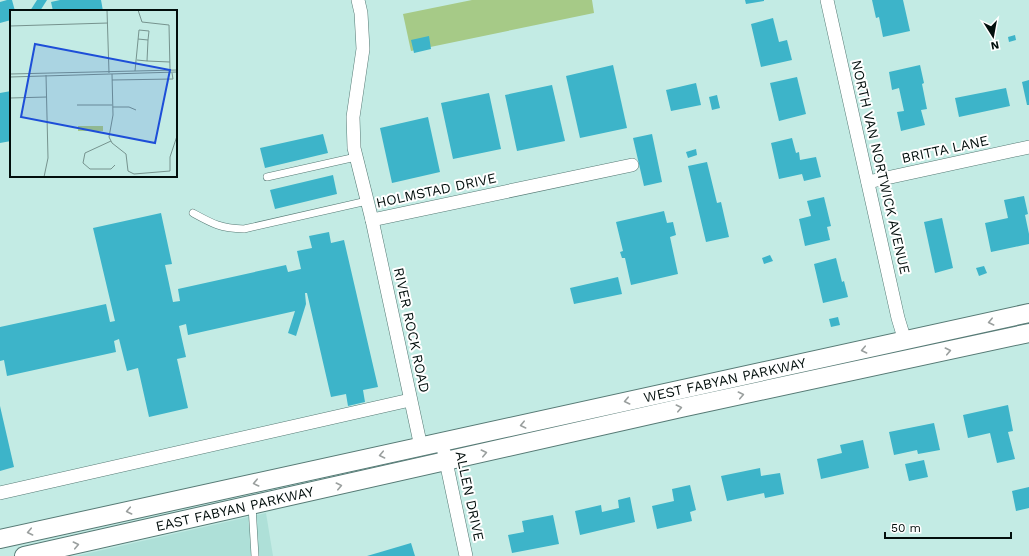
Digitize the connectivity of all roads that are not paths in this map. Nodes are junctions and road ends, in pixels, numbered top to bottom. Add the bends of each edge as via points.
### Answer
1 (358, 0) edge
2 (827, 0) edge
3 (1029, 147) edge
4 (356, 157) junction
5 (632, 165) dead end
6 (267, 177) dead end
7 (868, 182) junction
8 (367, 201) junction
9 (193, 212) dead end
10 (372, 220) junction
11 (1029, 313) edge
12 (1029, 333) edge
13 (905, 341) junction
14 (410, 400) junction
15 (442, 443) junction
16 (421, 447) junction
17 (446, 462) junction
18 (0, 493) edge
19 (252, 506) junction
20 (0, 539) edge
21 (24, 556) edge
22 (255, 556) edge
23 (466, 556) edge

1 - 4 street, HOLMSTAD DRIVE via 363,48 353,117
2 - 7 street, NORTH VAN NORTWICK AVENUE
3 - 7 street, BRITTA LANE
4 - 6 lane
4 - 8 street, HOLMSTAD DRIVE
5 - 10 street, HOLMSTAD DRIVE
7 - 13 street, NORTH VAN NORTWICK AVENUE
8 - 9 lane via 244,229 214,225
8 - 10 street, HOLMSTAD DRIVE
10 - 14 street, RIVER ROCK ROAD
11 -> 13 main road, WEST FABYAN PARKWAY
17 -> 12 main road, WEST FABYAN PARKWAY via 702,403
13 -> 15 main road, WEST FABYAN PARKWAY
14 - 16 street, RIVER ROCK ROAD
14 - 18 street
15 - 16 main road, WEST FABYAN PARKWAY
15 - 17 street, ALLEN DRIVE
16 -> 20 main road, EAST FABYAN PARKWAY
19 -> 17 main road, EAST FABYAN PARKWAY
17 - 23 street, ALLEN DRIVE
21 -> 19 main road, EAST FABYAN PARKWAY
19 - 22 lane

